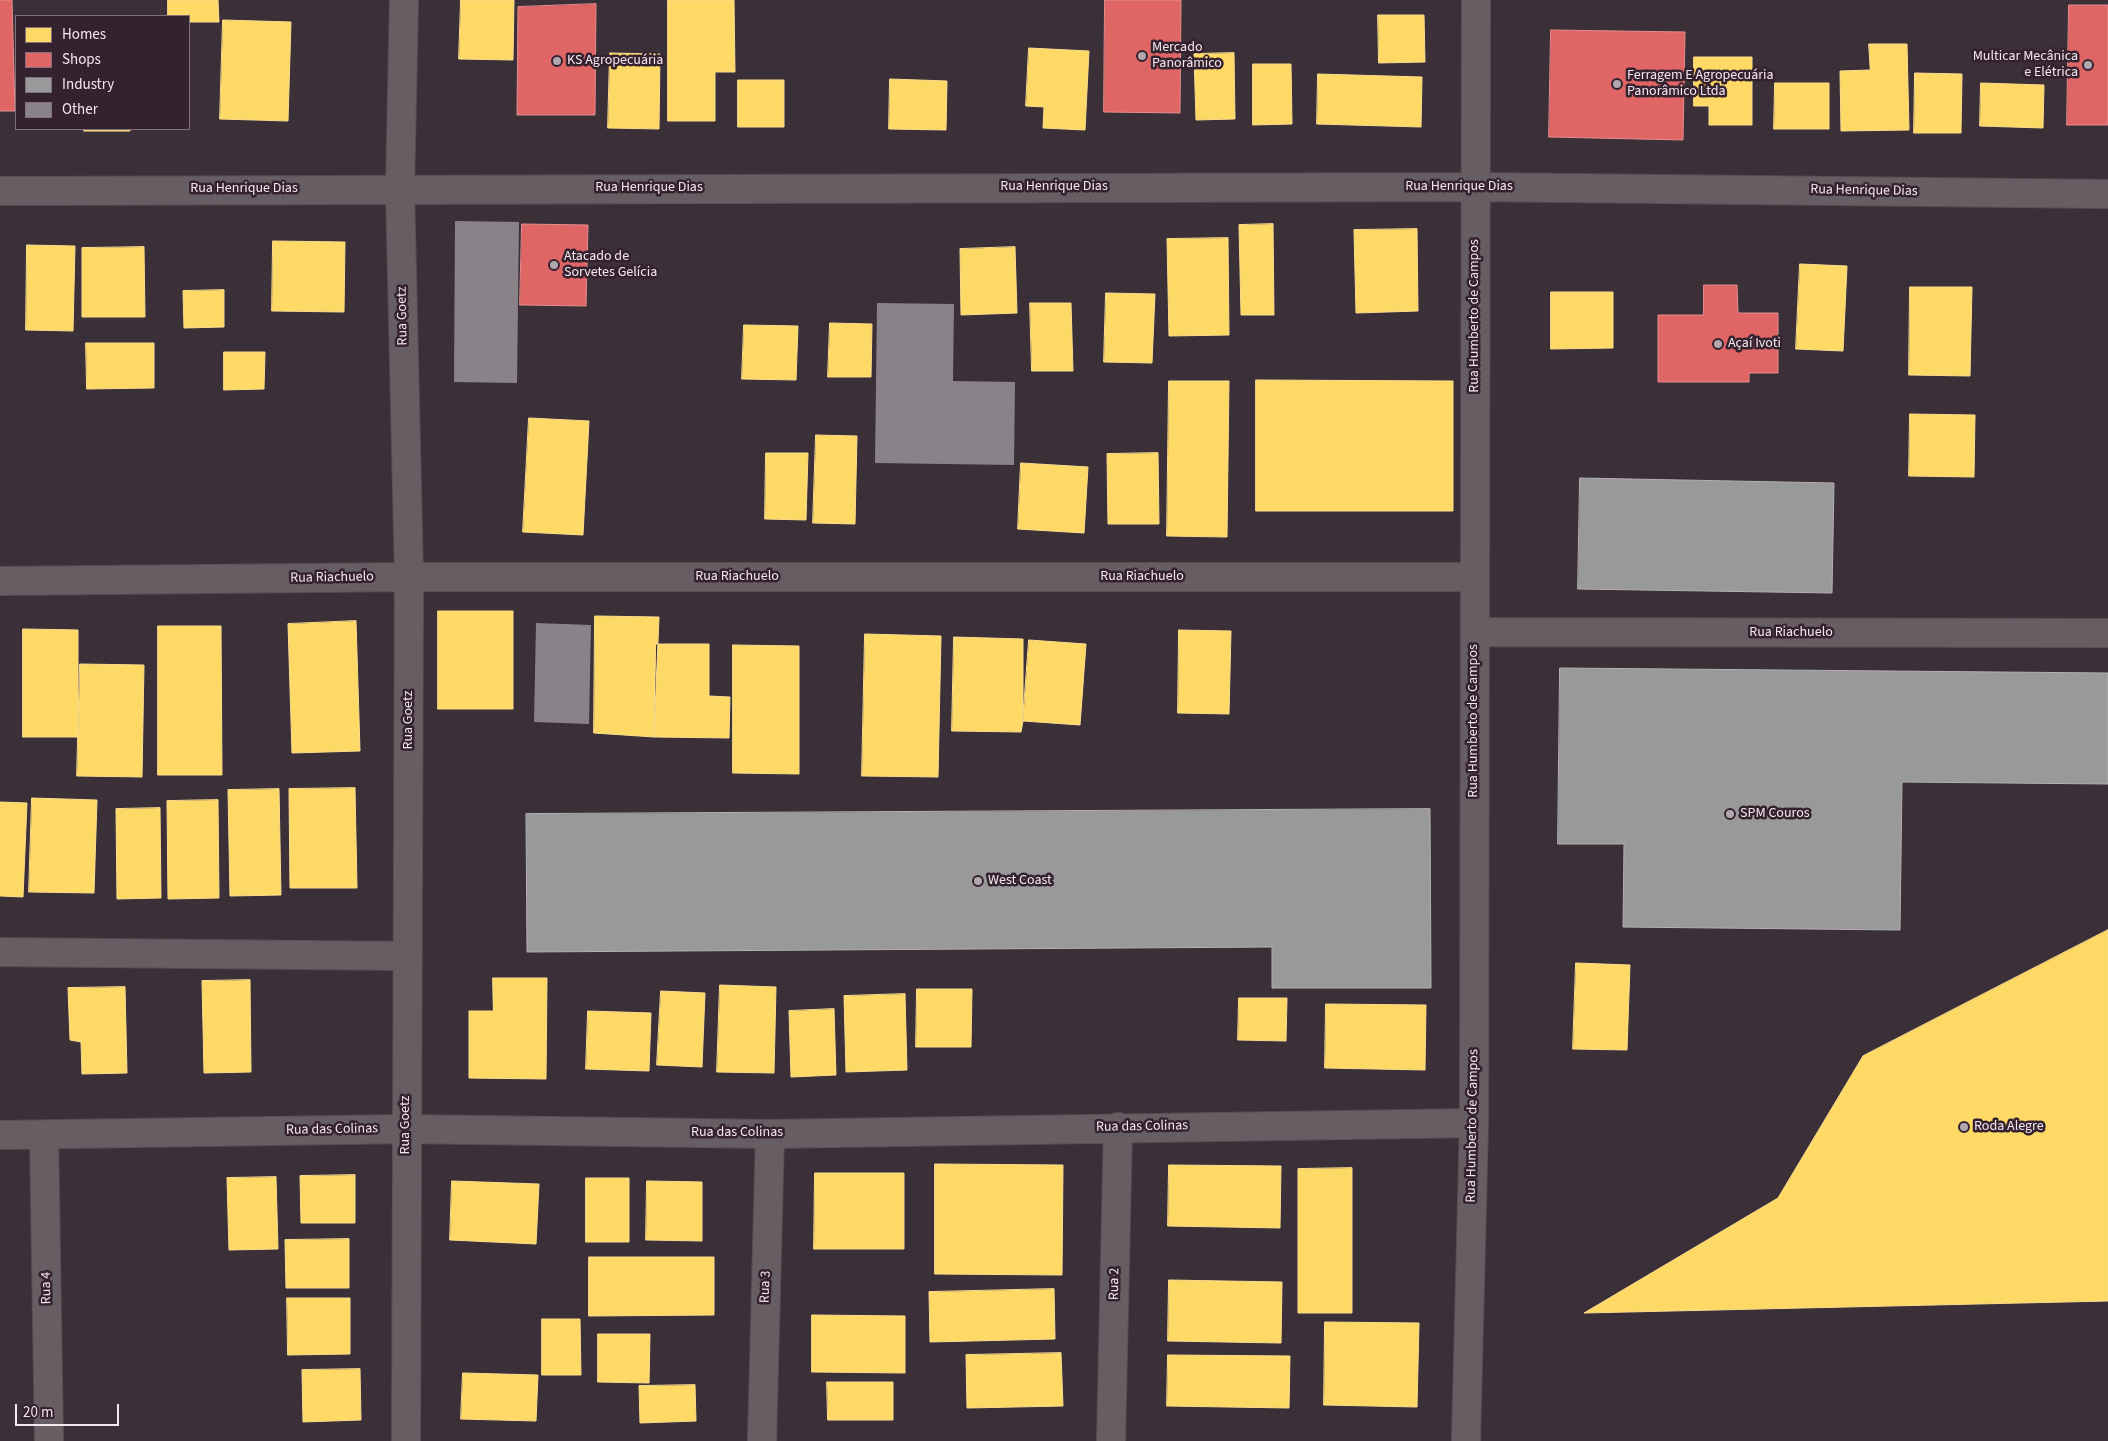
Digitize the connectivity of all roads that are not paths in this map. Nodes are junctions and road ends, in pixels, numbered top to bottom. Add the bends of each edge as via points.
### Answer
1 (404, 0) edge
2 (1476, 0) edge
3 (1476, 186) junction
4 (400, 188) junction
5 (0, 191) edge
6 (2108, 194) edge
7 (1474, 576) junction
8 (409, 577) junction
9 (0, 581) edge
10 (1474, 632) junction
11 (2108, 633) edge
12 (0, 952) edge
13 (407, 956) junction
14 (1474, 1123) junction
15 (1118, 1127) junction
16 (406, 1129) junction
17 (770, 1134) junction
18 (0, 1135) edge
19 (44, 1135) junction
20 (50, 1441) edge
21 (406, 1441) edge
22 (762, 1441) edge
23 (1111, 1441) edge
24 (1466, 1441) edge

1 - 4 street, Rua Goetz
2 - 3 street, Rua Humberto de Campos
3 - 4 street, Rua Henrique Dias
3 - 6 street, Rua Henrique Dias
3 - 7 street, Rua Humberto de Campos
4 - 5 street, Rua Henrique Dias
4 - 8 street, Rua Goetz
7 - 8 street, Rua Riachuelo
7 - 10 street, Rua Humberto de Campos
8 - 9 street, Rua Riachuelo
8 - 13 street, Rua Goetz
10 - 11 street, Rua Riachuelo
10 - 14 street, Rua Humberto de Campos
12 - 13 street
13 - 16 street, Rua Goetz
14 - 15 street, Rua das Colinas
14 - 24 street, Rua Humberto de Campos
15 - 17 street, Rua das Colinas
15 - 23 street, Rua 2
16 - 17 street, Rua das Colinas
16 - 19 street, Rua das Colinas
16 - 21 street, Rua Goetz
17 - 22 street, Rua 3
18 - 19 street, Rua das Colinas
19 - 20 street, Rua 4

